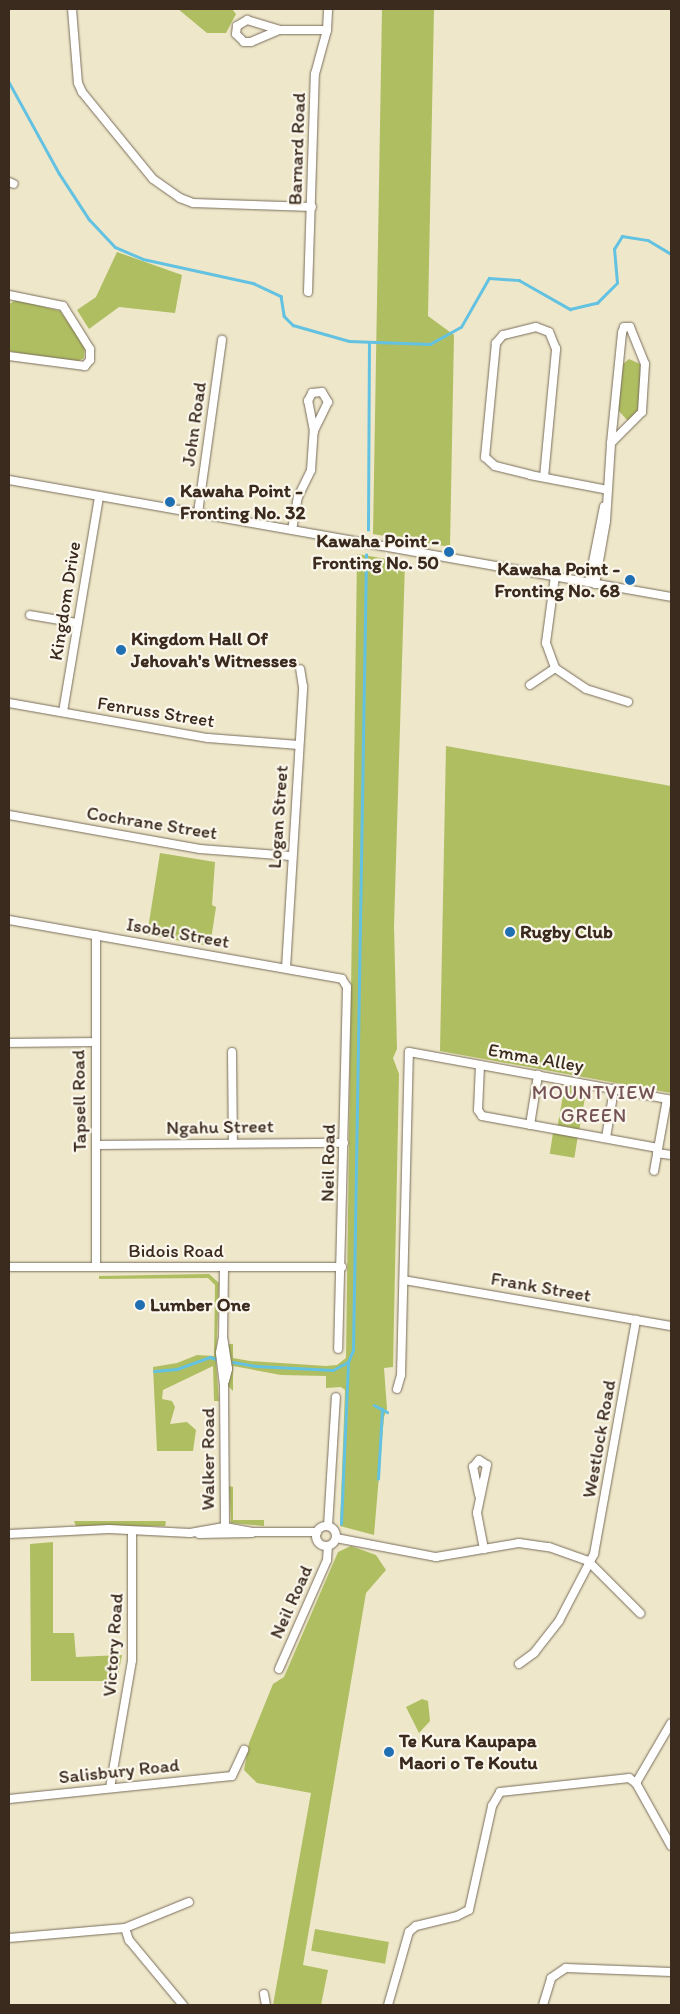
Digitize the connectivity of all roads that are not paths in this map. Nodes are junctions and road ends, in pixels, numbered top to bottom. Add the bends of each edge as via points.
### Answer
1 (72, 9) edge
2 (328, 9) edge
3 (279, 30) junction
4 (327, 30) junction
5 (312, 207) junction
6 (308, 292) dead end
7 (9, 295) edge
8 (222, 340) dead end
9 (9, 356) edge
10 (314, 431) junction
11 (611, 443) junction
12 (544, 477) junction
13 (9, 480) edge
14 (608, 490) junction
15 (99, 496) junction
16 (198, 513) junction
17 (292, 530) junction
18 (555, 576) junction
19 (592, 583) junction
20 (671, 597) edge
21 (30, 615) dead end
22 (77, 623) junction
23 (555, 668) junction
24 (300, 669) dead end
25 (530, 685) dead end
26 (628, 702) dead end
27 (9, 703) edge
28 (63, 712) junction
29 (300, 744) junction
30 (9, 815) edge
31 (291, 856) junction
32 (9, 920) edge
33 (96, 935) junction
34 (286, 968) junction
35 (342, 978) joint
36 (94, 1042) junction
37 (9, 1043) edge
38 (232, 1052) dead end
39 (480, 1065) junction
40 (538, 1075) junction
41 (614, 1089) junction
42 (530, 1125) junction
43 (606, 1138) junction
44 (233, 1142) junction
45 (344, 1143) junction
46 (96, 1145) junction
47 (658, 1150) junction
48 (671, 1155) edge
49 (654, 1171) dead end
50 (9, 1267) edge
51 (96, 1267) junction
52 (342, 1267) junction
53 (224, 1268) junction
54 (404, 1280) junction
55 (636, 1320) junction
56 (671, 1326) edge
57 (338, 1349) dead end
58 (397, 1389) dead end
59 (336, 1397) dead end
60 (479, 1495) dead end
61 (328, 1526) junction
62 (225, 1530) junction
63 (132, 1532) junction
64 (317, 1532) junction
65 (9, 1534) edge
66 (336, 1538) junction
67 (328, 1546) junction
68 (484, 1549) junction
69 (588, 1561) junction
70 (640, 1613) dead end
71 (519, 1664) dead end
72 (279, 1669) dead end
73 (671, 1723) edge
74 (244, 1750) dead end
75 (636, 1783) junction
76 (110, 1788) junction
77 (9, 1799) edge
78 (671, 1846) edge
79 (189, 1902) dead end
80 (125, 1928) junction
81 (9, 1938) edge
82 (671, 1972) edge
83 (264, 1994) dead end
84 (183, 2005) edge
85 (266, 2005) edge
86 (388, 2005) edge
87 (543, 2005) edge

1 - 5 street via 78,83 82,92 153,179 193,203
2 - 4 street, Barnard Road
3 - 3 street via 251,42 244,42 236,34 237,26 247,20
3 - 4 street
4 - 5 street, Barnard Road via 316,74
5 - 6 street, Barnard Road
7 - 9 street via 64,306 90,349 90,360 85,366
8 - 16 street, John Road
10 - 10 street via 308,401 309,395 317,391 324,393 328,402
10 - 17 street via 311,470 298,497
11 - 11 street via 622,333 624,327 630,327 645,364 644,403 639,418
11 - 14 street
12 - 12 street via 488,463 484,450 496,343 504,335 536,327 549,332 556,349
12 - 14 street
13 - 15 street
14 - 19 street
15 - 16 street
15 - 22 street, Kingdom Drive
16 - 17 street
17 - 18 street
18 - 19 street
18 - 23 street via 546,643
19 - 20 street
21 - 22 street
22 - 28 street, Kingdom Drive
23 - 25 street
23 - 26 street via 586,689
24 - 29 street, Logan Street via 303,687
27 - 28 street, Fenruss Street
28 - 29 street, Fenruss Street via 208,738
29 - 31 street, Logan Street
30 - 31 street, Cochrane Street via 200,849
31 - 34 street, Logan Street
32 - 33 street, Isobel Street
33 - 34 street, Isobel Street
33 - 36 street, Tapsell Road
34 - 35 street, Isobel Street
35 - 45 street, Neil Road via 347,987
36 - 37 street
36 - 46 street, Tapsell Road
38 - 44 street
39 - 40 street, Emma Alley
39 - 42 street via 479,1114
39 - 54 street, Emma Alley via 409,1052
40 - 41 street, Emma Alley
40 - 42 street
41 - 43 street
41 - 47 street, Emma Alley via 667,1099
42 - 43 street
43 - 47 street
44 - 45 street, Ngahu Street
44 - 46 street, Ngahu Street
45 - 52 street, Neil Road
46 - 51 street, Tapsell Road
47 - 48 street
47 - 49 street
50 - 51 street, Bidois Road
51 - 53 street, Bidois Road
52 - 53 street, Bidois Road
52 - 57 street, Neil Road
53 - 62 street, Walker Road via 224,1337 220,1353 224,1384
54 - 55 street, Frank Street
54 - 58 street via 401,1375
55 - 56 street, Frank Street
55 - 69 street, Westlock Road via 600,1528 594,1554
59 - 61 street
60 - 68 street via 477,1520
61 - 64 street
61 - 66 street via 335,1531
62 - 63 street
62 - 64 street
63 - 65 street via 98,1536 77,1533
63 - 76 street, Victory Road via 132,1660
64 - 67 street via 318,1543
66 - 67 street
66 - 68 street via 422,1556 454,1555
67 - 72 street, Neil Road via 327,1560
68 - 69 street via 527,1542 580,1555
69 - 70 street
69 - 71 street, Westlock Road via 559,1621 534,1653
73 - 75 street
74 - 76 street, Salisbury Road via 232,1776
75 - 78 street
75 - 86 street via 629,1778 500,1792 492,1806 469,1910 412,1928 404,1942
76 - 77 street, Salisbury Road
79 - 80 street
80 - 81 street
80 - 84 street via 129,1940
82 - 87 street via 566,1968 551,1978
83 - 85 street

